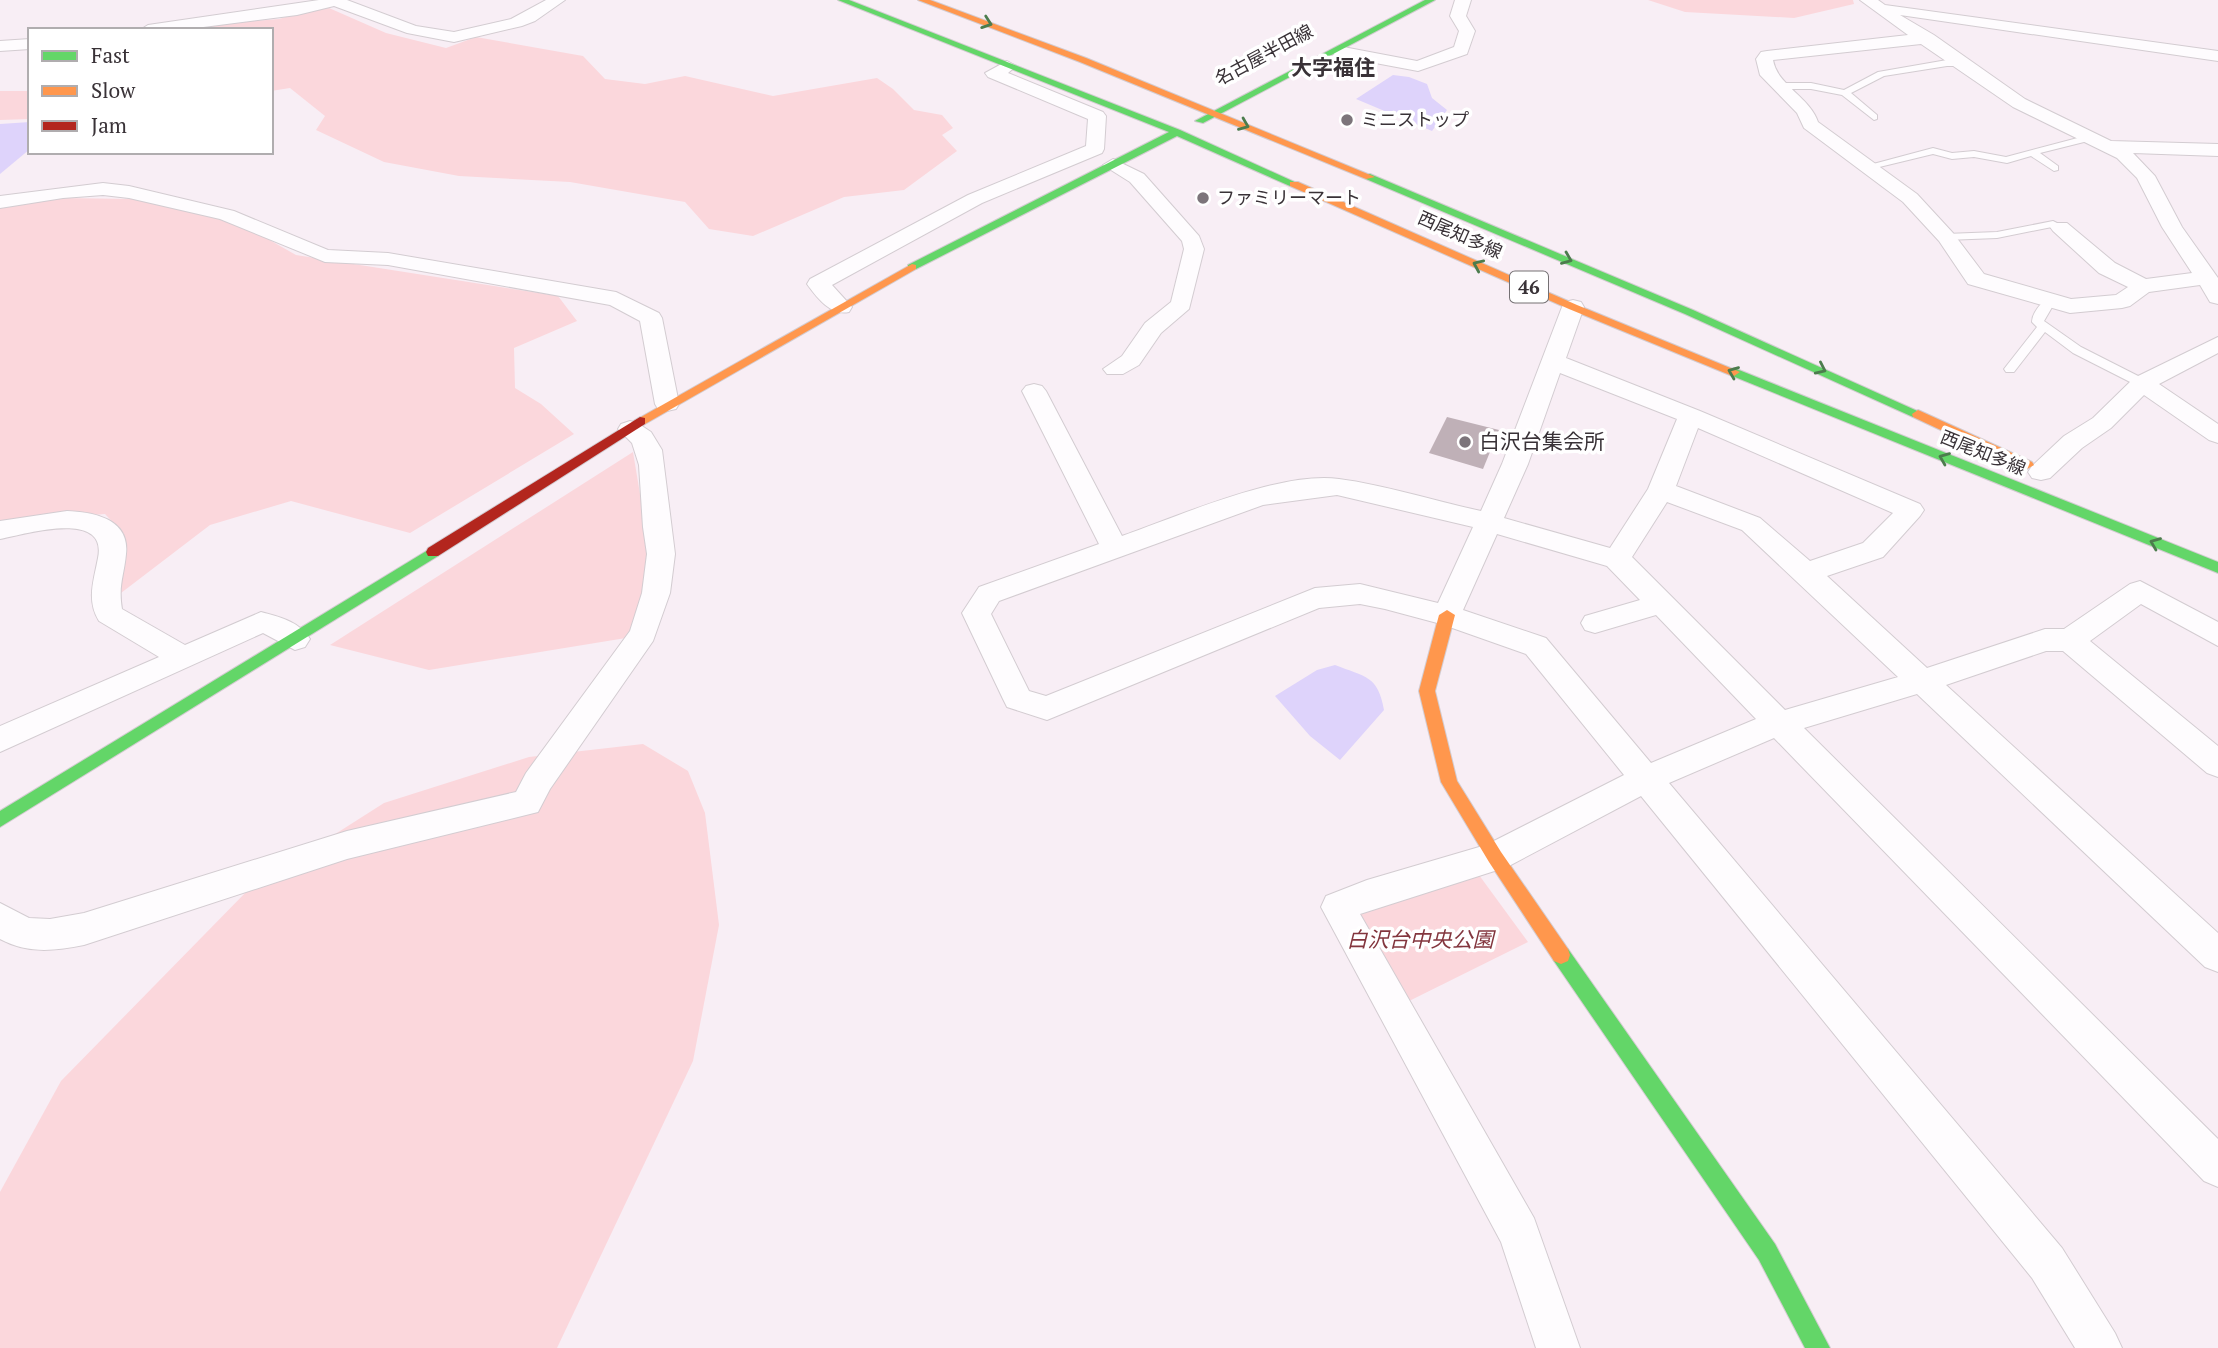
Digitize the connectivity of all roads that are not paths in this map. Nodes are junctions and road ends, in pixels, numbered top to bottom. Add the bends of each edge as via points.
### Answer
1 (557, 0) edge
2 (842, 0) edge
3 (922, 0) edge
4 (1403, 0) edge
5 (1431, 0) edge
6 (1462, 0) edge
7 (1873, 4) edge
8 (160, 28) edge
9 (1928, 38) junction
10 (28, 44) edge
11 (0, 46) edge
12 (1338, 51) junction
13 (2218, 56) edge
14 (1964, 63) junction
15 (1007, 66) junction
16 (1780, 86) junction
17 (1845, 93) junction
18 (1209, 111) junction
19 (1874, 117) dead end
20 (1177, 132) junction
21 (2098, 142) junction
22 (2218, 150) edge
23 (2032, 152) junction
24 (1113, 165) junction
25 (1867, 167) junction
26 (2054, 169) dead end
27 (0, 202) edge
28 (2060, 227) joint
29 (1945, 237) junction
30 (2213, 285) edge
31 (2143, 286) junction
32 (2049, 302) junction
33 (841, 307) junction
34 (1573, 307) junction
35 (2044, 325) junction
36 (2218, 344) edge
37 (1554, 362) junction
38 (1115, 369) dead end
39 (2010, 369) dead end
40 (2142, 383) junction
41 (1034, 391) dead end
42 (667, 404) junction
43 (1691, 416) junction
44 (630, 429) junction
45 (2218, 435) edge
46 (2047, 475) joint
47 (1661, 490) junction
48 (1488, 522) junction
49 (0, 530) edge
50 (1115, 550) junction
51 (1617, 559) junction
52 (2218, 568) edge
53 (1806, 573) junction
54 (1660, 604) junction
55 (1447, 615) junction
56 (1595, 623) dead end
57 (2218, 635) edge
58 (295, 639) junction
59 (2070, 640) junction
60 (184, 658) junction
61 (1922, 681) junction
62 (1777, 724) junction
63 (0, 740) edge
64 (2218, 764) edge
65 (1645, 779) junction
66 (0, 820) edge
67 (1495, 858) junction
68 (0, 918) edge
69 (2218, 956) edge
70 (2218, 1167) edge
71 (1558, 1348) edge
72 (1818, 1348) edge
73 (2100, 1348) edge

1 - 8 street via 529,18 454,37 413,30 335,1
2 - 15 main road, 西尾知多線 / 46
3 -> 18 main road, 西尾知多線 / 46
4 - 18 main road, 名古屋半田線
5 - 12 main road, 名古屋半田線
6 - 12 street via 1458,16 1467,31 1461,50 1418,66
7 - 9 street
7 - 13 street
9 - 14 street
9 - 16 street via 1767,56 1766,71
10 - 11 street
12 - 18 main road, 名古屋半田線
14 - 17 lane via 1881,74
14 - 21 street via 2011,98
15 - 20 main road, 西尾知多線 / 46
15 - 33 street via 994,73 1097,116 1095,149 975,199 818,284
16 - 17 lane
16 - 25 street via 1806,111 1810,124
17 - 19 lane
18 - 20 main road, 名古屋半田線
18 -> 46 main road, 西尾知多線 / 46 via 1589,268
20 - 24 main road, 名古屋半田線
34 -> 20 main road, 西尾知多線 / 46
21 - 22 street
21 - 23 lane
21 - 30 street via 2124,155 2145,176 2172,227
23 - 25 lane via 2007,160 1933,151
23 - 26 lane
24 - 33 main road, 名古屋半田線 via 963,239
24 - 38 street via 1137,178 1192,240 1194,249 1181,304 1140,342 1131,360
25 - 29 street via 1910,198
27 - 42 street via 63,192 129,192 227,215 325,256 388,260 616,299 650,318
28 - 29 lane via 2053,224 1997,235
28 - 31 street via 2107,268
29 - 32 street via 1976,279
30 - 31 street
31 - 32 street via 2122,301 2078,306
32 - 35 lane via 2038,317
33 - 42 main road, 名古屋半田線
34 - 37 street
52 -> 34 main road, 西尾知多線 / 46
35 - 39 lane
35 - 40 lane via 2077,351
36 - 40 street
37 - 43 street
37 - 48 street
40 - 45 street
40 - 46 street via 2102,423 2073,442
41 - 50 street
42 - 44 main road, 名古屋半田線
43 - 47 street
43 - 53 street via 1911,510 1872,551
44 - 58 main road, 名古屋半田線
44 - 68 street via 642,438 652,465 661,554 656,593 643,634 537,782 527,803 347,845 84,929 27,935 10,929
47 - 51 street
47 - 53 street via 1751,524
48 - 50 street via 1337,487 1305,489 1259,498
48 - 51 street
48 - 55 street
49 - 60 street via 82,519 103,526 113,552 105,589 109,614
50 - 55 street via 989,594 976,612 1018,699 1047,708 1315,598 1360,594
51 - 54 street
53 - 61 street
54 - 56 street
54 - 62 street
55 - 65 street via 1535,646
55 - 67 main road via 1427,691 1449,782
57 - 59 street via 2140,591
58 - 60 street via 261,622
58 - 66 main road, 名古屋半田線
59 - 61 street via 2045,640
59 - 64 street
60 - 63 street
61 - 62 street
61 - 69 street
62 - 65 street
62 - 70 street
65 - 67 street
65 - 73 street via 2047,1263
67 - 71 street via 1338,907 1520,1233
67 - 72 main road via 1767,1252

